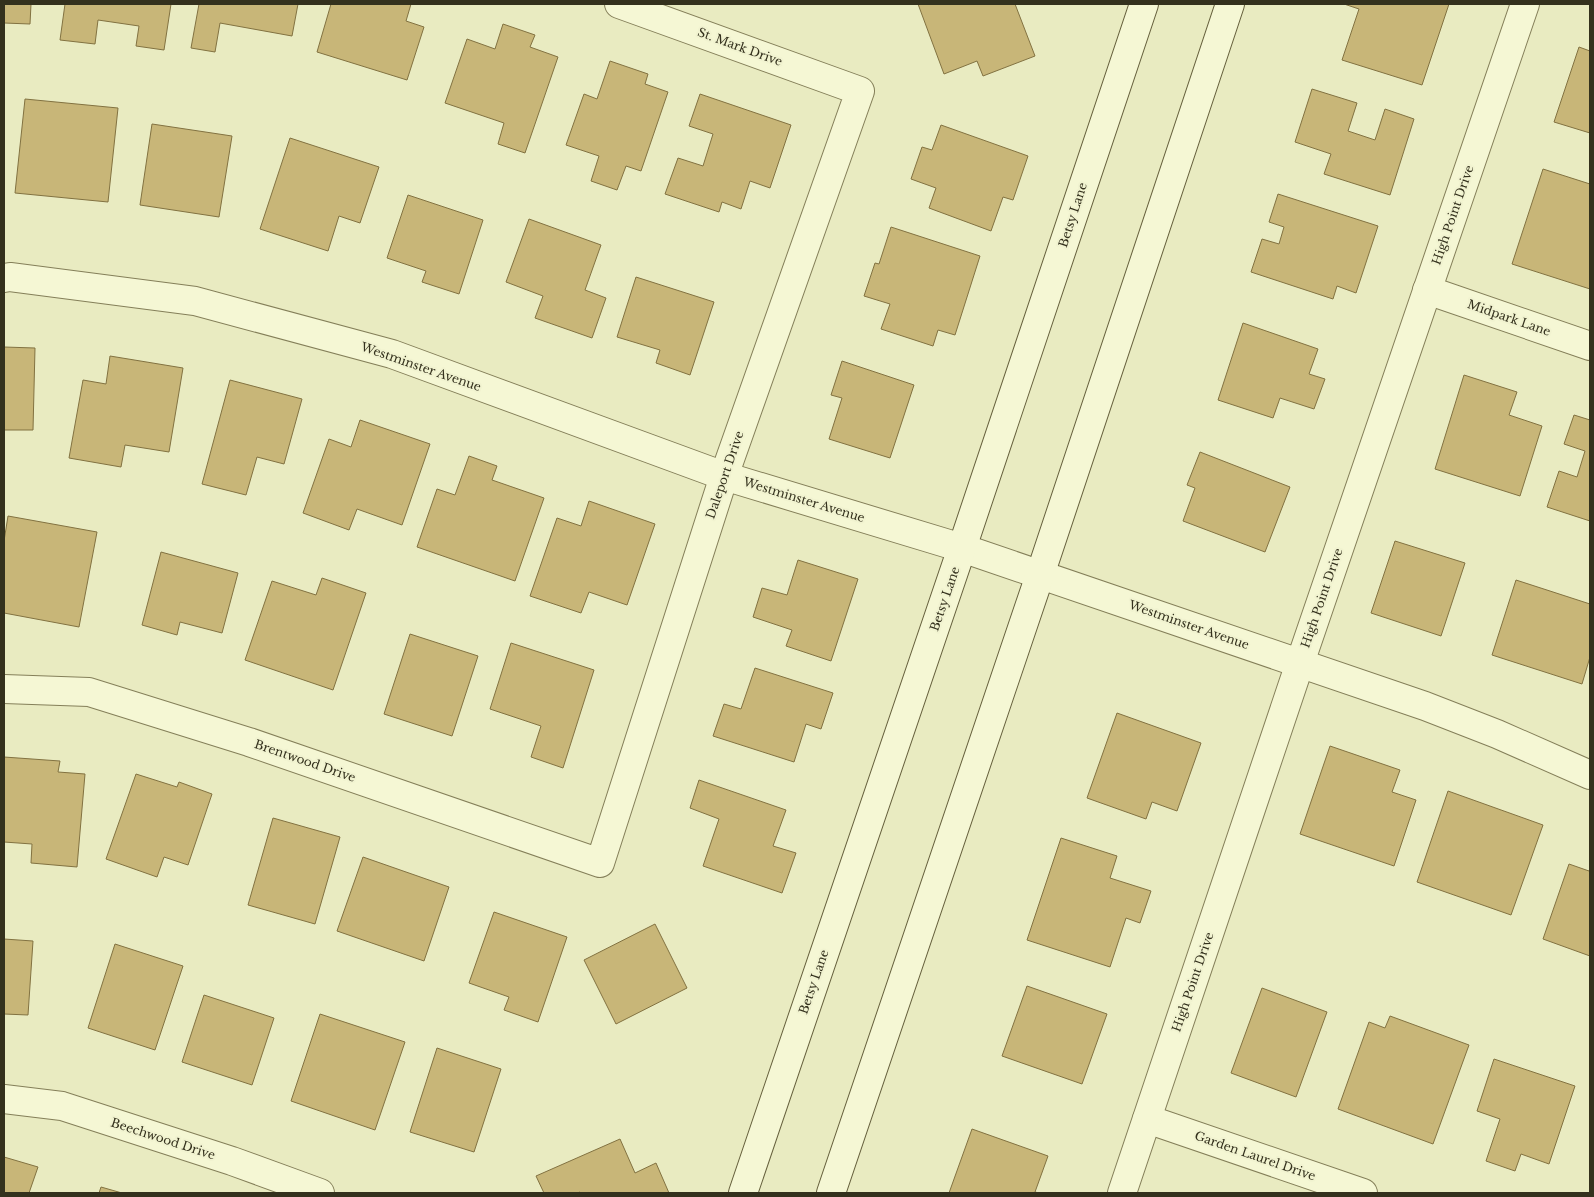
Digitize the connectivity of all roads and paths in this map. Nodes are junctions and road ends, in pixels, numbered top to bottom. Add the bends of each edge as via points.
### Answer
1 (619, 4) edge
2 (1144, 4) edge
3 (1230, 4) edge
4 (1525, 4) edge
5 (860, 91) joint
6 (4, 278) edge
7 (1427, 290) junction
8 (1590, 346) edge
9 (724, 476) junction
10 (962, 548) junction
11 (1040, 575) junction
12 (1300, 663) junction
13 (4, 689) edge
14 (1590, 775) edge
15 (600, 863) joint
16 (4, 1099) edge
17 (1147, 1120) junction
18 (320, 1193) edge
19 (743, 1193) edge
20 (830, 1193) edge
21 (1122, 1193) edge
22 (1363, 1193) edge

1 - 5 street, St. Mark Drive
2 - 10 street, Betsy Lane
3 - 11 street
4 - 7 street, High Point Drive
5 - 9 street, Daleport Drive
6 - 9 street, Westminster Avenue via 195,301 392,354
7 - 8 street, Midpark Lane
7 - 12 street, High Point Drive
9 - 10 street, Westminster Avenue
9 - 15 street, Daleport Drive
10 - 11 street, Westminster Avenue
10 - 19 street, Betsy Lane
11 - 12 street, Westminster Avenue
11 - 20 street
12 - 14 street, Westminster Avenue via 1425,706
12 - 17 street, High Point Drive
13 - 15 street, Brentwood Drive via 89,692 249,742
16 - 18 street, Beechwood Drive via 62,1106
17 - 21 street, High Point Drive
17 - 22 street, Garden Laurel Drive

